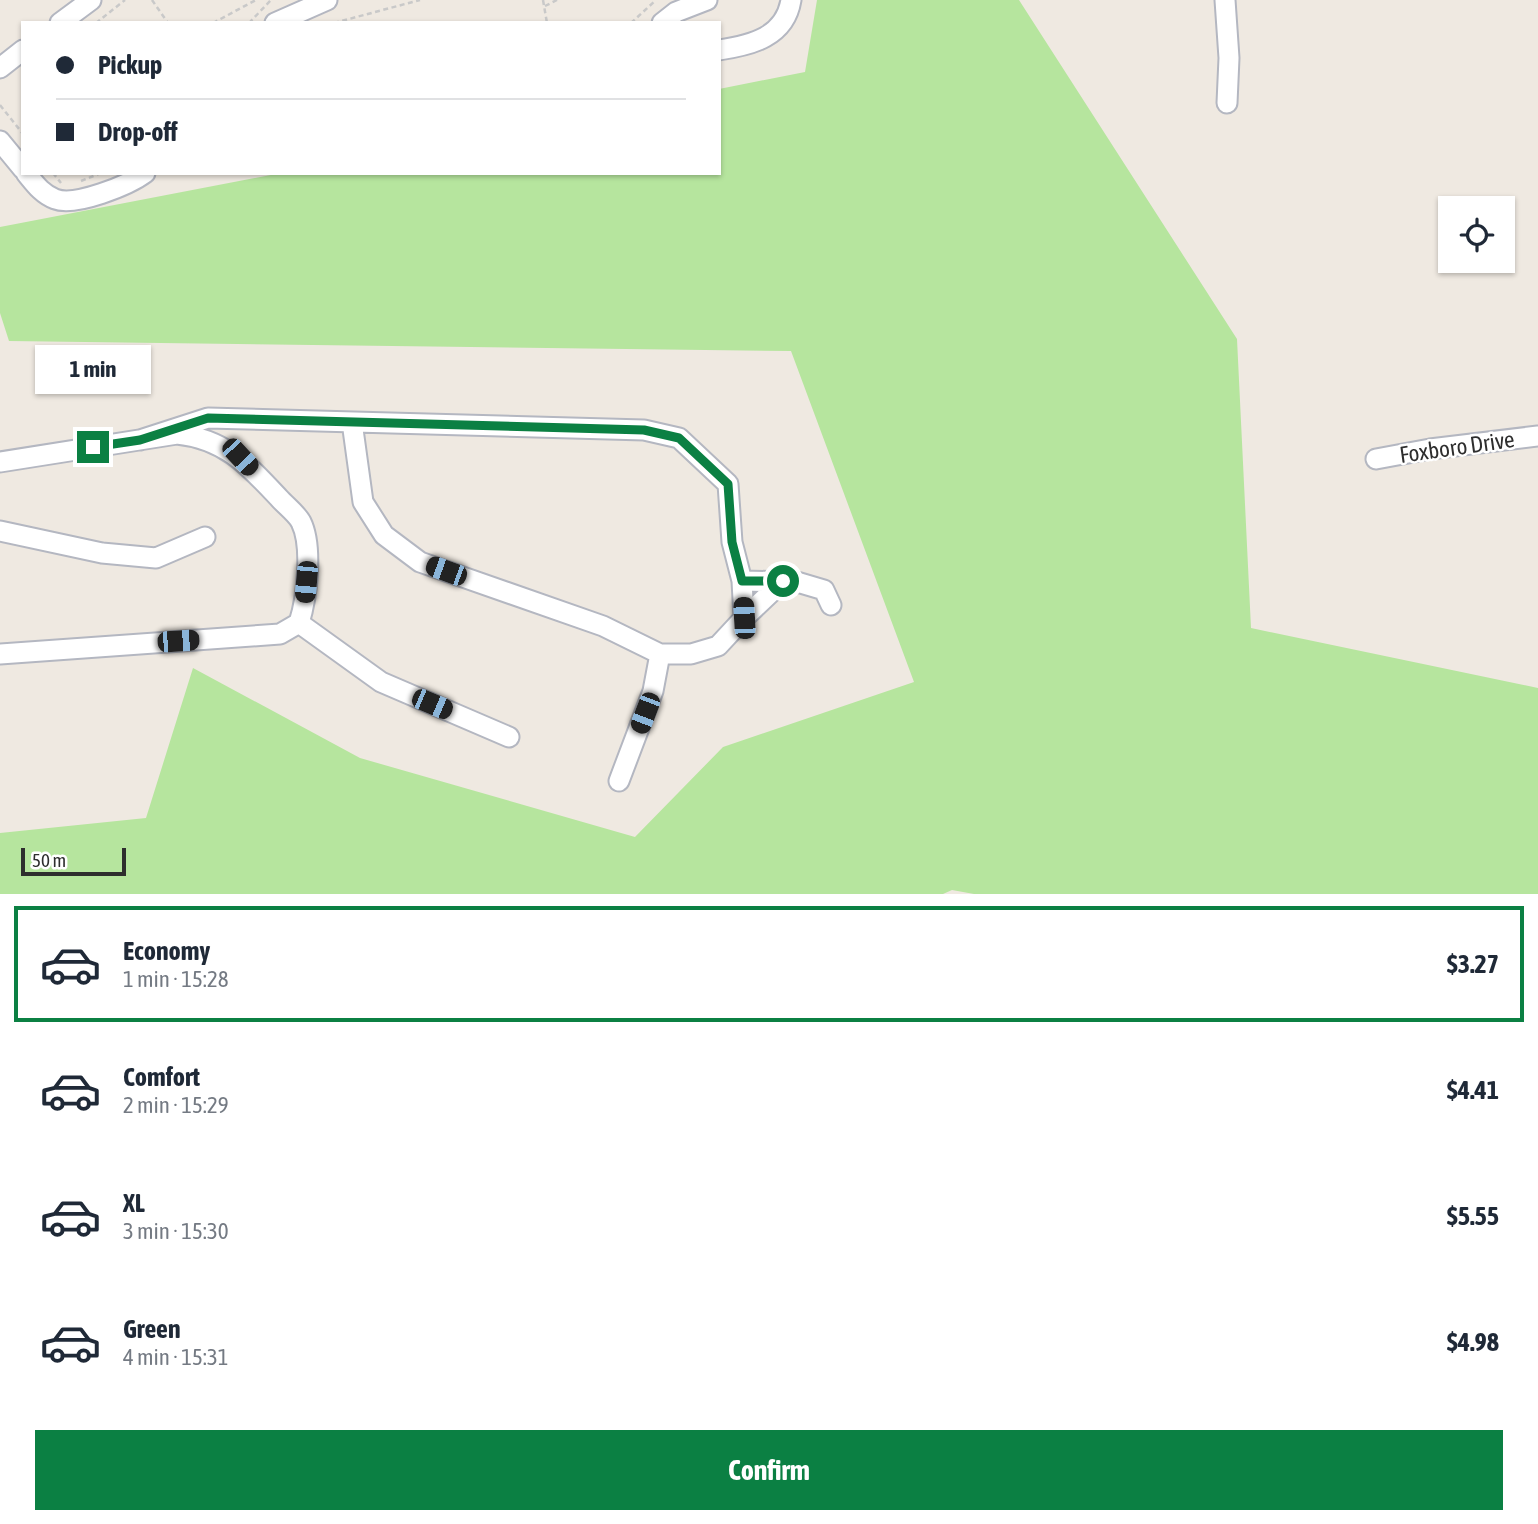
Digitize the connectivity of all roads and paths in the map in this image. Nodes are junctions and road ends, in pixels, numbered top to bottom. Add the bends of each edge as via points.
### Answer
1 (91, 0) edge
2 (125, 0) edge
3 (152, 0) edge
4 (256, 0) edge
5 (269, 0) edge
6 (327, 0) edge
7 (420, 0) edge
8 (543, 0) edge
9 (557, 0) edge
10 (656, 0) edge
11 (708, 0) edge
12 (791, 0) edge
13 (1225, 0) edge
14 (543, 7) junction
15 (63, 21) edge
16 (99, 21) edge
17 (167, 21) edge
18 (217, 21) edge
19 (251, 21) edge
20 (280, 21) edge
21 (341, 21) edge
22 (546, 21) edge
23 (633, 21) edge
24 (665, 21) edge
25 (721, 50) edge
26 (21, 52) edge
27 (0, 68) edge
28 (1227, 103) dead end
29 (0, 105) edge
30 (21, 131) edge
31 (0, 141) edge
32 (21, 167) edge
33 (28, 175) edge
34 (55, 175) edge
35 (97, 175) edge
36 (142, 175) edge
37 (77, 184) dead end
38 (67, 191) dead end
39 (352, 422) junction
40 (1538, 436) edge
41 (140, 440) junction
42 (1376, 459) dead end
43 (0, 462) edge
44 (0, 531) edge
45 (205, 537) dead end
46 (742, 581) junction
47 (783, 581) junction
48 (831, 605) dead end
49 (744, 618) junction
50 (299, 623) junction
51 (0, 654) edge
52 (660, 654) junction
53 (509, 737) dead end
54 (619, 781) dead end

1 - 15 street
2 - 16 path
3 - 17 path
4 - 18 path
5 - 19 path
6 - 20 street
7 - 21 path
8 - 14 path
9 - 14 path
10 - 23 path
11 - 24 street
12 - 25 street via 783,25 773,34
13 - 28 street
14 - 22 path
26 - 27 street
29 - 30 path
31 - 32 street
33 - 36 street via 43,193 58,201 77,200
34 - 38 path
35 - 37 path
39 - 41 street via 208,418
39 - 46 street via 644,430 679,438 728,484 732,542
39 - 52 street via 363,502 384,535 420,562 603,626
40 - 42 street, Foxboro Drive
41 - 43 street
41 - 50 street via 197,436 240,457 301,522 308,557
44 - 45 street via 102,553 156,558
46 - 47 street
46 - 49 street
47 - 48 street via 824,590
47 - 49 street
49 - 52 street via 718,646 691,654
50 - 51 street via 280,634
50 - 53 street via 381,682
52 - 54 street via 653,691

